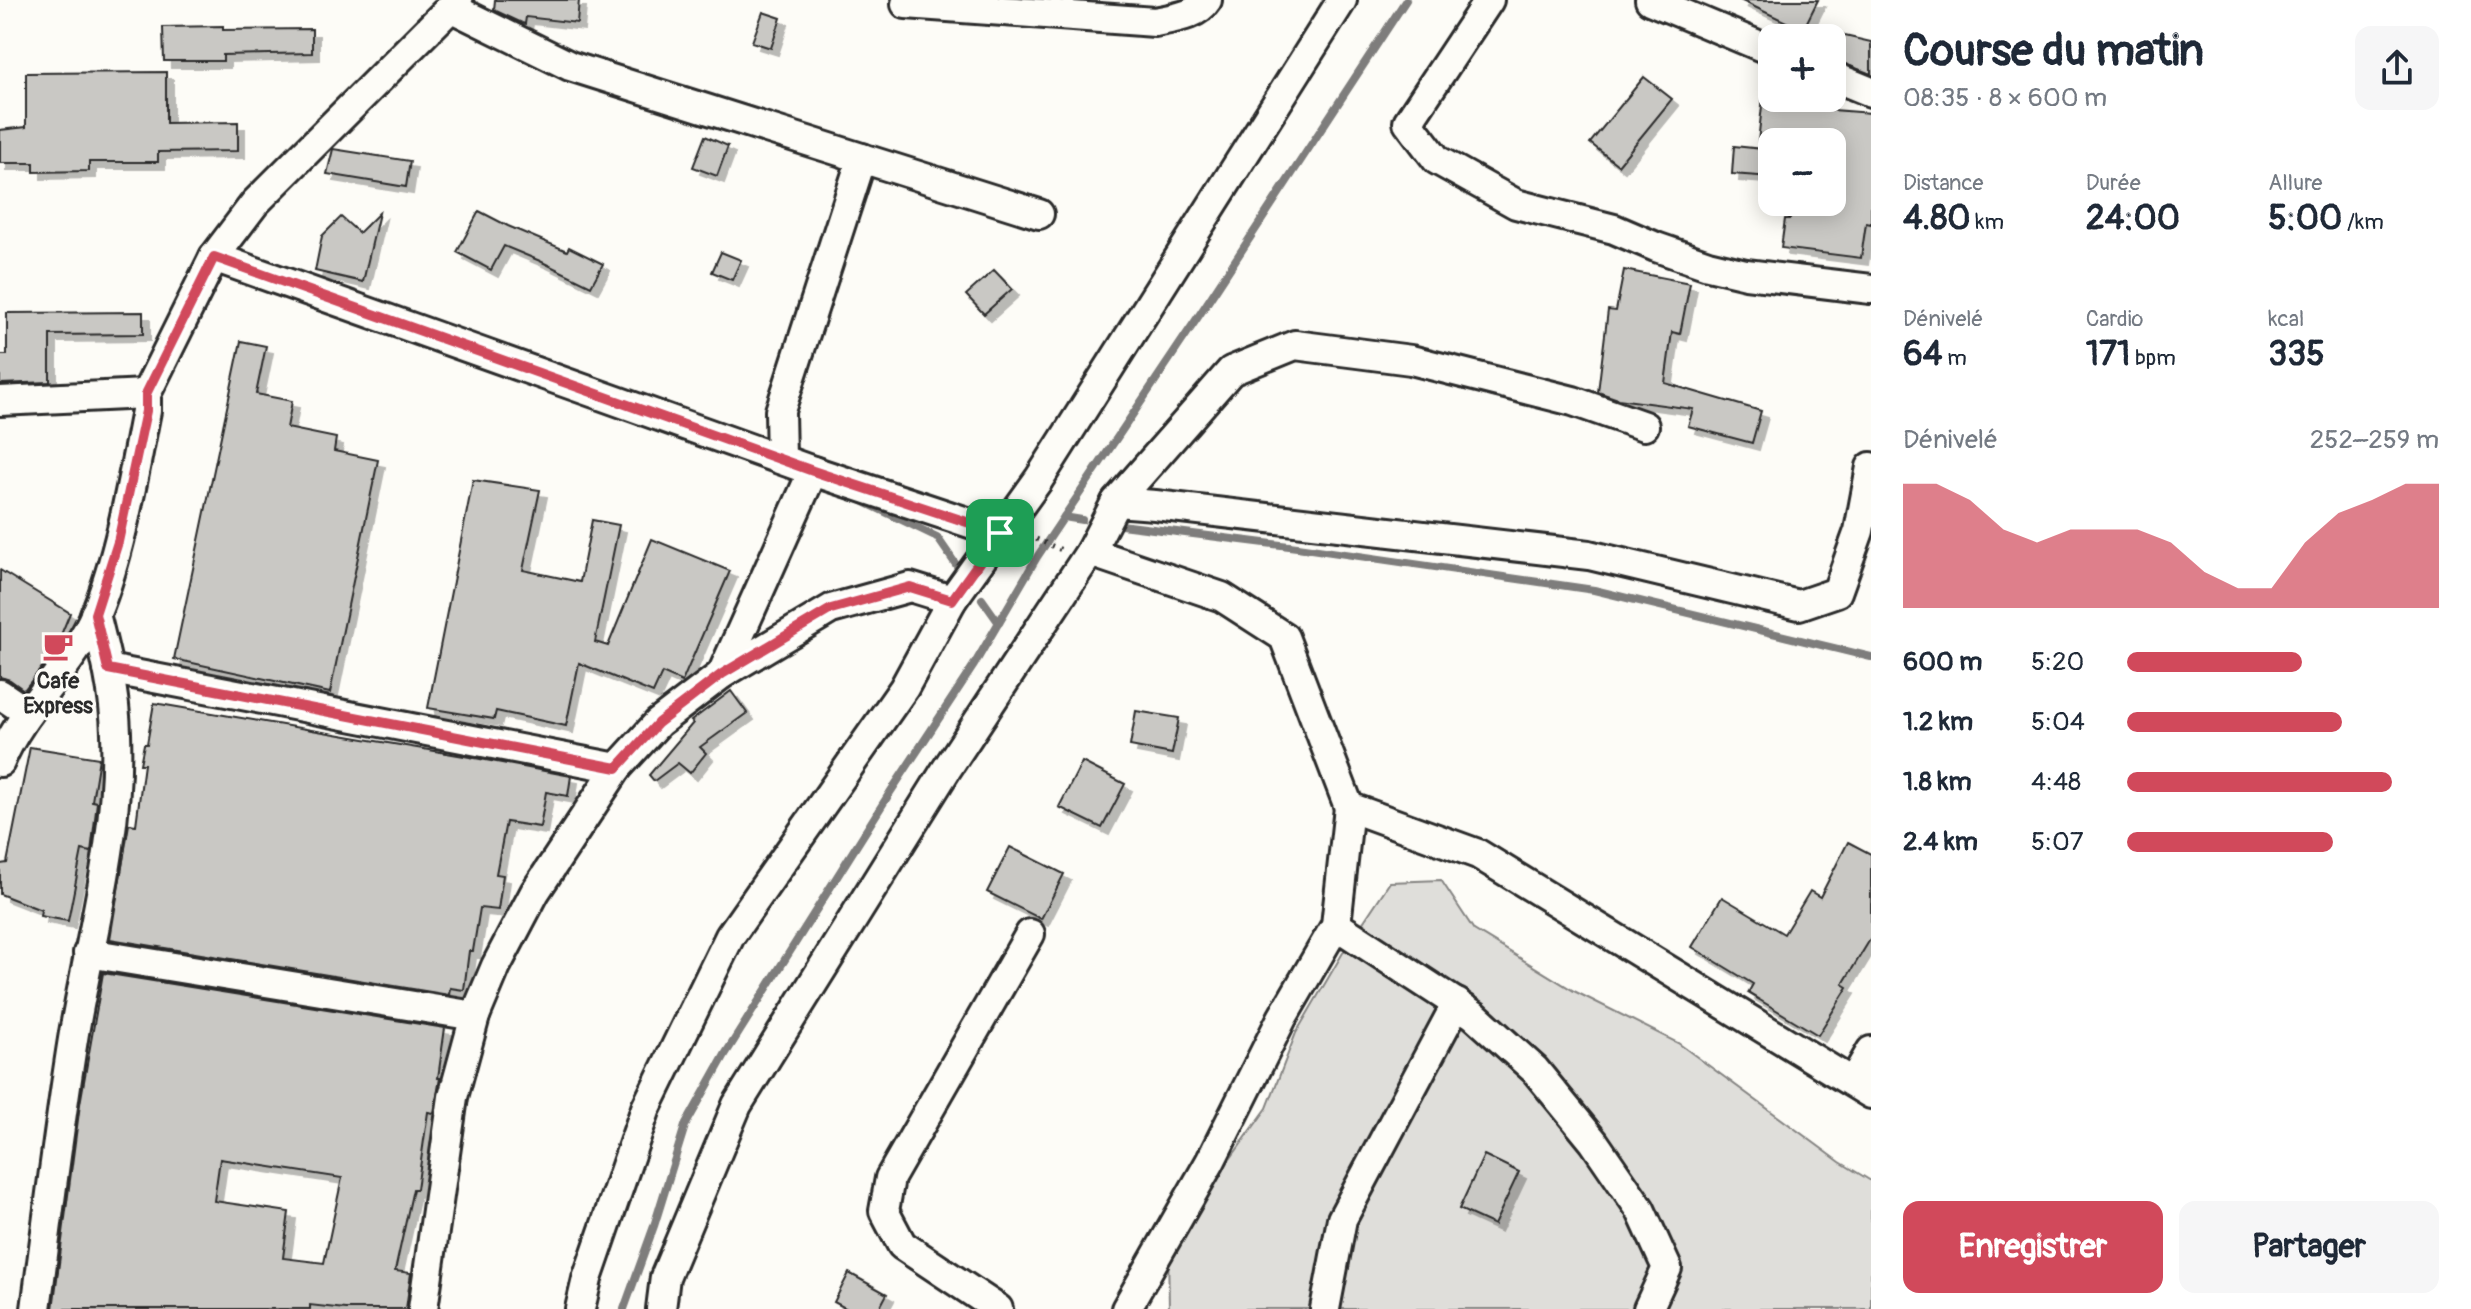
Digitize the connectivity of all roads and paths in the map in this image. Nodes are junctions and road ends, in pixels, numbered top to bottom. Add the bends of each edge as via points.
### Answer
1 (1207, 0) edge
2 (1342, 0) edge
3 (1489, 0) edge
4 (1650, 0) edge
5 (455, 4) edge
6 (906, 4) dead end
7 (1758, 45) edge
8 (1846, 82) edge
9 (1871, 92) edge
10 (862, 158) junction
11 (1039, 214) dead end
12 (214, 257) junction
13 (1871, 289) edge
14 (146, 394) junction
15 (0, 401) edge
16 (1644, 426) dead end
17 (781, 459) junction
18 (1871, 467) edge
19 (813, 471) junction
20 (1116, 502) junction
21 (1011, 533) junction
22 (1077, 551) junction
23 (952, 600) junction
24 (95, 614) junction
25 (108, 669) junction
26 (722, 674) junction
27 (0, 694) edge
28 (28, 713) junction
29 (0, 762) edge
30 (617, 768) junction
31 (1349, 807) junction
32 (1336, 925) junction
33 (1030, 934) dead end
34 (88, 953) junction
35 (1457, 1003) junction
36 (475, 1016) junction
37 (1871, 1051) edge
38 (1862, 1088) edge
39 (994, 1308) edge
40 (36, 1309) edge
41 (423, 1309) edge
42 (580, 1309) edge
43 (661, 1309) edge
44 (1126, 1309) edge
45 (1325, 1309) edge
46 (1648, 1309) edge

1 - 6 street via 1185,15 1155,22
2 - 21 street via 1039,479
3 - 13 street via 1408,122 1437,160 1516,204 1614,229 1708,265
4 - 7 street
5 - 10 street via 570,66
5 - 12 street via 255,203
8 - 9 street
10 - 11 street
10 - 17 street via 780,411
12 - 14 street
12 - 17 street
14 - 15 street
14 - 24 street via 118,542
16 - 20 street via 1573,401 1411,360 1295,345 1231,371
17 - 19 street
18 - 20 street via 1859,531 1837,592 1799,605 1589,555
19 - 21 street
19 - 26 street
20 - 22 street
21 - 22 path
21 - 23 street
22 - 31 street via 1222,597 1284,637
22 - 43 street via 737,1105 665,1277
23 - 26 street via 910,587 831,609
23 - 42 street via 904,688 730,936 646,1108
24 - 25 street
24 - 28 street via 74,653
25 - 30 street
25 - 34 street via 116,732 114,797
26 - 30 street via 658,723
27 - 28 street
28 - 29 street
30 - 36 street via 535,892
31 - 32 street
31 - 38 street via 1478,854
32 - 35 street
32 - 44 street
33 - 39 street via 890,1178 884,1211 902,1245
34 - 36 street
34 - 40 street
35 - 45 street via 1342,1219
35 - 46 street via 1535,1070 1640,1209 1667,1268
36 - 41 street via 453,1097
37 - 38 street

